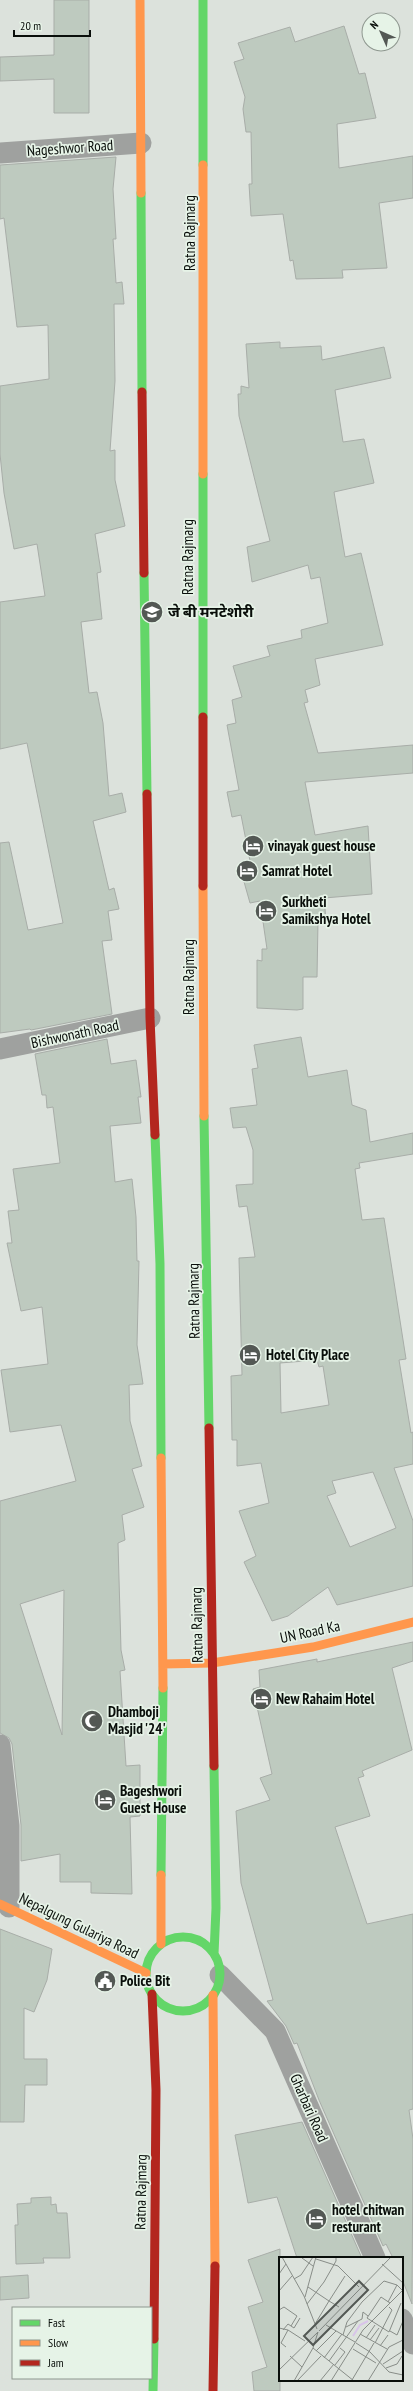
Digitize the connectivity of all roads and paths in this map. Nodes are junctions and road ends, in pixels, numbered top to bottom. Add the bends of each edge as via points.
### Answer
1 (140, 0) edge
2 (203, 0) edge
3 (141, 143) junction
4 (0, 153) edge
5 (150, 1018) junction
6 (0, 1049) edge
7 (413, 1622) edge
8 (212, 1663) junction
9 (163, 1664) junction
10 (0, 1746) edge
11 (4, 1906) edge
12 (161, 1944) junction
13 (214, 1954) junction
14 (146, 1973) junction
15 (220, 1975) junction
16 (152, 1994) junction
17 (213, 1995) junction
18 (375, 2257) edge
19 (403, 2321) edge
20 (413, 2344) edge
21 (152, 2391) edge
22 (213, 2391) edge

1 - 3 main road
2 - 8 main road, Ratna Rajmarg via 203,1017
3 - 4 street, Nageshwor Road
3 - 5 main road
5 - 6 street, Bishwonath Road
5 - 9 main road via 160,1264
7 - 8 main road, UN Road Ka via 313,1647
8 - 9 main road, UN Road Ka
8 - 13 main road, Ratna Rajmarg via 216,1908
9 - 12 main road
10 - 11 street via 8,1826
11 - 14 main road, Nepalgung Gulariya Road
12 - 13 main road via 172,1938 196,1939
12 - 14 main road via 153,1952
13 - 15 main road, Ratna Rajmarg via 219,1964
14 - 16 main road, Ratna Rajmarg
15 - 17 main road
15 - 18 street, Gharbari Road via 276,2031
16 - 17 main road via 170,2009 182,2011 205,2004
16 - 21 main road, Ratna Rajmarg via 156,2090
17 - 22 main road
19 - 20 street

